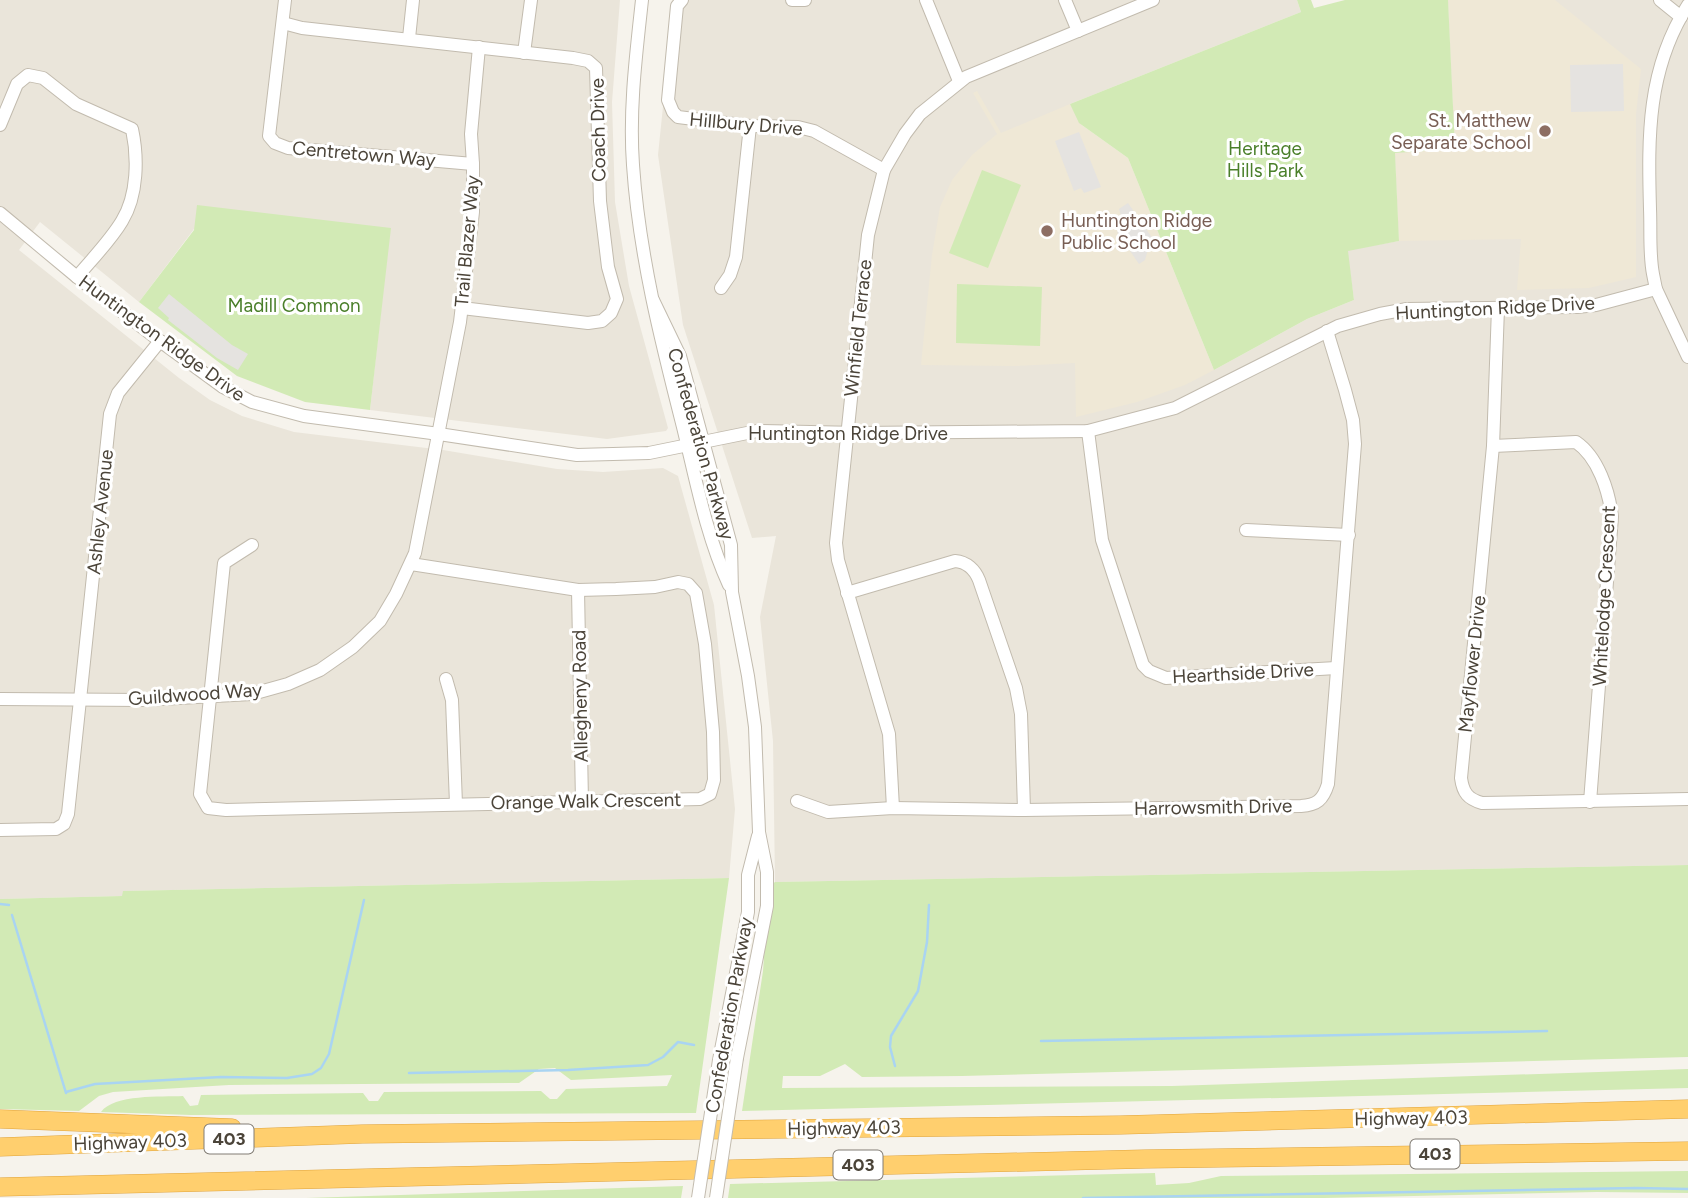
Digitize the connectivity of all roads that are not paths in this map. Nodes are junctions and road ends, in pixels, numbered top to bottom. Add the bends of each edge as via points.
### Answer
1 (285, 0) edge
2 (413, 0) edge
3 (531, 0) edge
4 (642, 0) edge
5 (682, 0) edge
6 (792, 0) edge
7 (805, 0) edge
8 (926, 0) edge
9 (1065, 0) edge
10 (1153, 0) edge
11 (1660, 0) edge
12 (1688, 5) edge
13 (1681, 17) junction
14 (283, 23) junction
15 (1078, 31) junction
16 (409, 38) junction
17 (479, 47) junction
18 (524, 53) junction
19 (959, 81) junction
20 (0, 125) edge
21 (750, 126) junction
22 (473, 164) junction
23 (884, 170) junction
24 (0, 213) edge
25 (78, 277) junction
26 (721, 288) dead end
27 (1656, 289) junction
28 (653, 300) junction
29 (462, 308) junction
30 (1498, 308) junction
31 (1327, 331) junction
32 (160, 341) junction
33 (1688, 357) edge
34 (1088, 431) junction
35 (439, 433) junction
36 (847, 433) junction
37 (704, 441) junction
38 (687, 444) junction
39 (1493, 446) junction
40 (1246, 530) dead end
41 (1349, 535) junction
42 (252, 545) dead end
43 (411, 564) junction
44 (578, 590) junction
45 (732, 592) junction
46 (847, 593) junction
47 (1336, 668) junction
48 (446, 679) dead end
49 (211, 696) junction
50 (80, 698) junction
51 (0, 699) edge
52 (1688, 799) edge
53 (797, 801) dead end
54 (582, 802) junction
55 (1590, 802) junction
56 (456, 804) junction
57 (893, 808) junction
58 (1024, 810) junction
59 (0, 830) edge
60 (759, 832) junction
61 (1688, 1109) edge
62 (0, 1119) edge
63 (362, 1135) junction
64 (0, 1147) edge
65 (1688, 1151) edge
66 (123, 1184) junction
67 (0, 1187) edge
68 (65, 1198) edge
69 (698, 1198) edge
70 (716, 1198) edge

1 - 14 street, Centretown Way
2 - 16 street
3 - 18 street
4 - 28 street, Confederation Parkway via 633,96 633,163
5 - 21 street, Hillbury Drive via 677,6 668,100 673,112 687,120
6 - 7 street
8 - 19 street
9 - 15 street
10 - 15 street, Winfield Terrace
11 - 13 street
12 - 13 street
13 - 27 street via 1661,60 1651,120 1651,262
14 - 16 street, Coach Drive
14 - 22 street, Centretown Way via 269,136 275,143 288,148
15 - 19 street, Winfield Terrace
16 - 17 street, Coach Drive
17 - 18 street, Coach Drive
17 - 22 street, Trail Blazer Way via 471,134
18 - 29 street, Coach Drive via 588,61 596,68 600,201 617,299 602,321 588,323
19 - 23 street, Winfield Terrace via 920,114
20 - 25 street via 17,83 28,75 43,78 76,104 132,129 137,152 131,198 123,219
21 - 23 street, Hillbury Drive via 814,131
21 - 26 street via 736,257
22 - 29 street, Trail Blazer Way
23 - 36 street, Winfield Terrace via 868,235
24 - 25 street, Huntington Ridge Drive
25 - 32 street, Huntington Ridge Drive
27 - 30 street, Huntington Ridge Drive via 1596,305
27 - 33 street
28 - 37 street, Confederation Parkway via 680,356
28 - 38 street, Confederation Parkway
29 - 35 street, Trail Blazer Way
30 - 31 street, Huntington Ridge Drive via 1407,309
30 - 39 street, Mayflower Drive
31 - 34 street, Huntington Ridge Drive via 1175,408
31 - 41 street, Harrowsmith Drive via 1353,420
32 - 35 street, Huntington Ridge Drive via 252,402 304,416
32 - 50 street, Ashley Avenue via 118,393 110,414
34 - 36 street, Huntington Ridge Drive
34 - 47 street, Hearthside Drive via 1102,540 1143,665 1149,671 1166,678
35 - 38 street, Huntington Ridge Drive via 577,455 649,453
35 - 43 street, Guildwood Way
36 - 37 street, Huntington Ridge Drive via 757,431
36 - 46 street, Winfield Terrace via 836,543
37 - 38 street, Huntington Ridge Drive
37 - 45 street, Confederation Parkway via 731,545
38 - 45 street, Confederation Parkway via 715,555
39 - 55 street, Whitelodge Crescent via 1576,442 1586,449 1609,494 1612,517
39 - 55 street, Mayflower Drive via 1462,789 1482,803
40 - 41 street
41 - 47 street, Harrowsmith Drive
42 - 49 street via 224,563
43 - 44 street, Orange Walk Crescent
43 - 49 street, Guildwood Way via 380,621 320,670 252,694
44 - 54 street, Allegheny Road
44 - 54 street, Orange Walk Crescent via 678,582 688,584 696,593 705,644 714,780 710,793 700,799
45 - 60 street, Confederation Parkway via 755,727
46 - 57 street, Winfield Terrace via 889,734
46 - 58 street via 955,561 973,569 1016,688
47 - 58 street, Harrowsmith Drive via 1328,784 1320,801 1312,805
48 - 56 street via 452,700
49 - 50 street, Guildwood Way
49 - 56 street, Orange Walk Crescent via 200,794 208,808
50 - 51 street, Guildwood Way
50 - 59 street, Ashley Avenue via 64,824 56,829
52 - 55 street, Mayflower Drive
53 - 57 street, Harrowsmith Drive via 828,812
54 - 56 street, Orange Walk Crescent
57 - 58 street, Harrowsmith Drive
60 - 69 street, Confederation Parkway, bridge via 748,875 748,912
60 - 70 street, Confederation Parkway, bridge via 767,872 767,906
61 - 63 highway, Highway 403 / 403 via 1121,1125
62 - 63 highway
63 - 64 highway, Highway 403 / 403
65 - 66 highway, Highway 403 / 403 via 1145,1158
66 - 67 highway, Highway 403 / 403
66 - 68 highway

